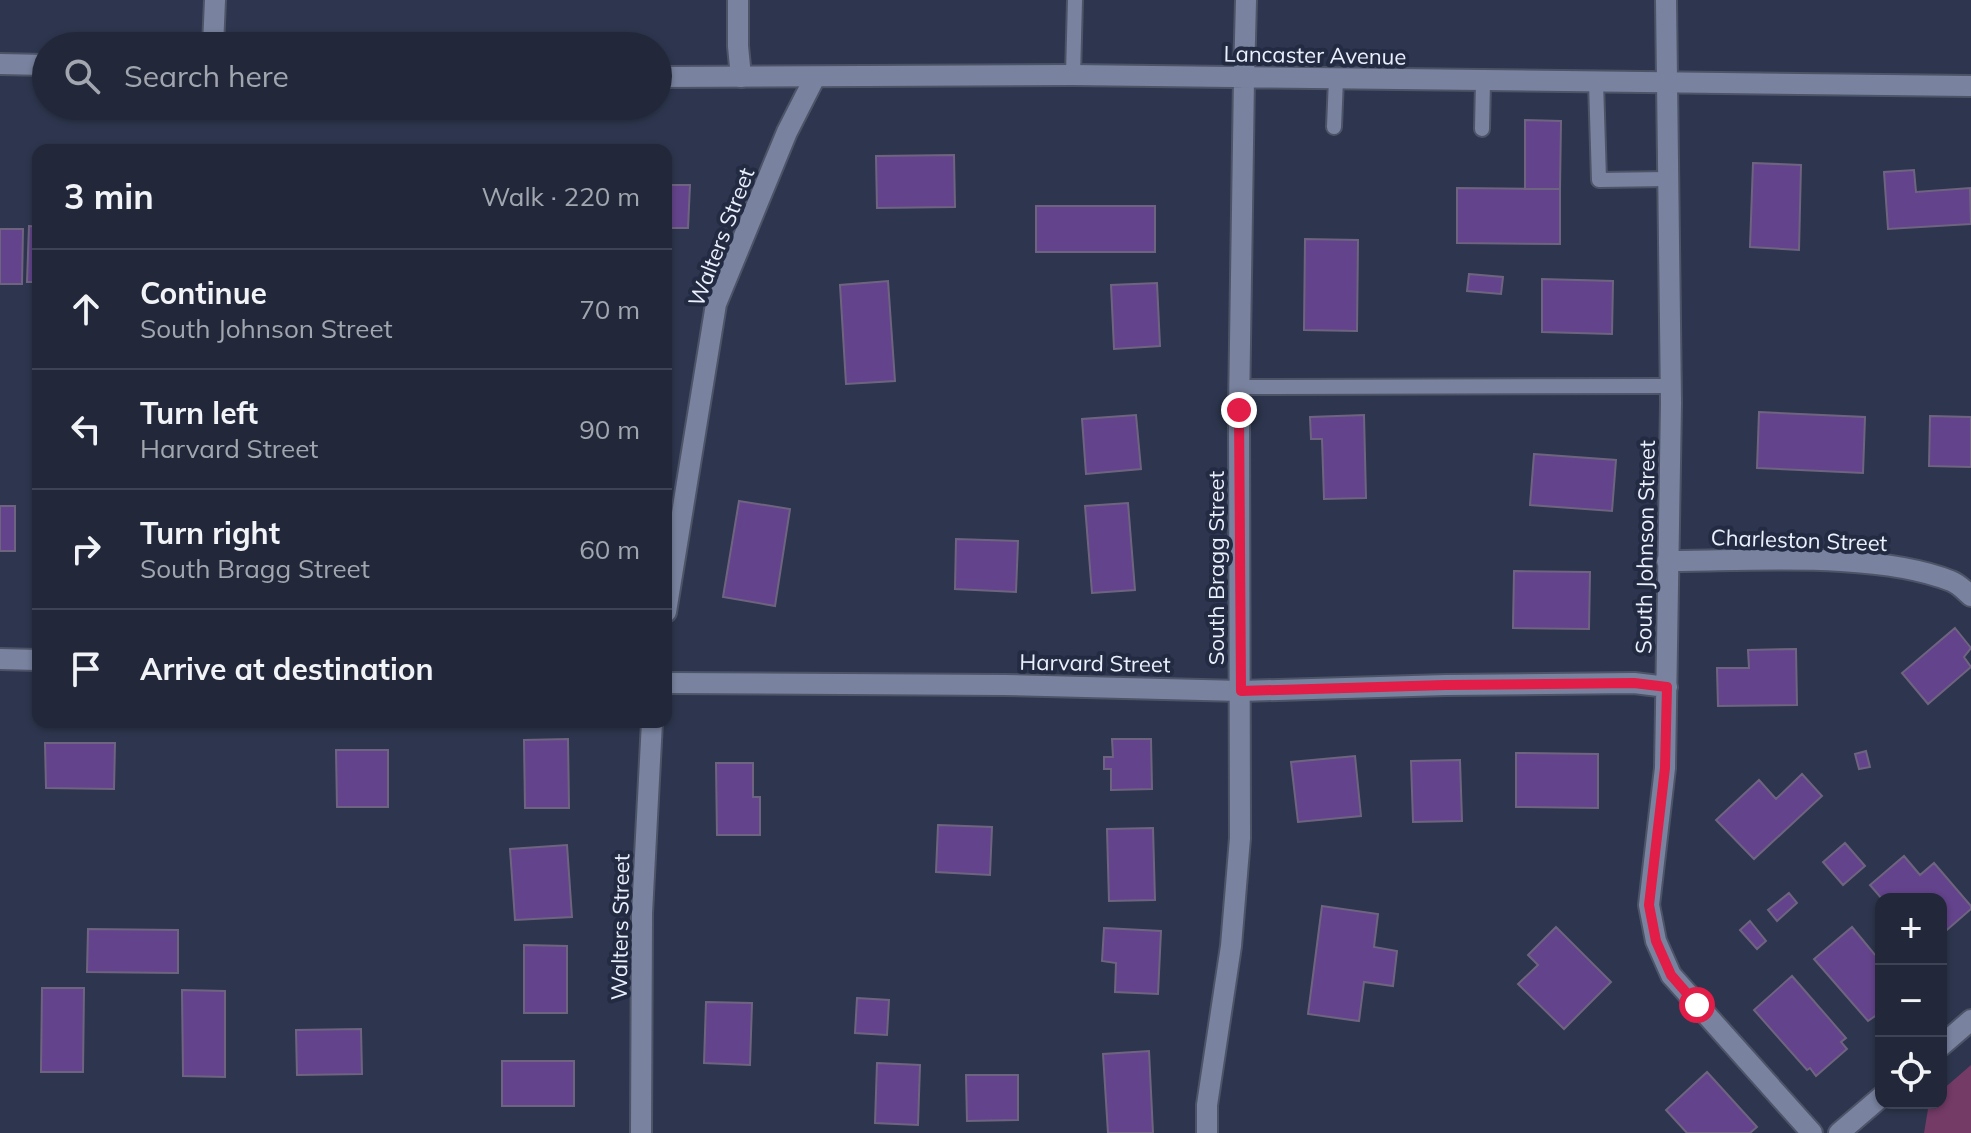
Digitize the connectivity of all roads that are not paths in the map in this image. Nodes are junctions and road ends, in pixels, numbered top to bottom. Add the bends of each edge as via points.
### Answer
1 (215, 0) edge
2 (738, 0) edge
3 (1075, 0) edge
4 (1246, 0) edge
5 (1666, 0) edge
6 (214, 32) edge
7 (0, 64) edge
8 (32, 65) edge
9 (1073, 75) junction
10 (672, 77) edge
11 (741, 77) junction
12 (815, 77) junction
13 (1244, 78) junction
14 (1336, 79) junction
15 (1483, 81) junction
16 (1596, 82) junction
17 (1666, 83) junction
18 (1971, 86) edge
19 (1334, 127) dead end
20 (1482, 129) dead end
21 (1668, 179) junction
22 (1670, 386) junction
23 (1241, 387) junction
24 (1667, 561) junction
25 (672, 575) edge
26 (1971, 596) edge
27 (0, 659) edge
28 (32, 660) edge
29 (672, 683) edge
30 (1667, 687) junction
31 (1241, 691) junction
32 (652, 728) edge
33 (1971, 1020) edge
34 (1947, 1041) edge
35 (1875, 1102) edge
36 (641, 1133) edge
37 (1207, 1133) edge
38 (1812, 1133) edge
39 (1839, 1133) edge

1 - 6 street
2 - 11 street
3 - 9 lane
4 - 13 street, South Bragg Street
5 - 17 street, South Johnson Street
7 - 8 street
9 - 12 street, Lancaster Avenue
9 - 13 street, Lancaster Avenue
10 - 11 street, Lancaster Avenue
11 - 12 street, Lancaster Avenue
12 - 25 street, Walters Street via 716,304
13 - 14 street, Lancaster Avenue
13 - 23 street, South Bragg Street
14 - 15 street, Lancaster Avenue
14 - 19 lane
15 - 16 street, Lancaster Avenue
15 - 20 lane
16 - 17 street, Lancaster Avenue
16 - 21 lane via 1599,180
17 - 18 street, Lancaster Avenue
17 - 21 street, South Johnson Street
21 - 22 street, South Johnson Street
22 - 23 lane
22 - 24 street, South Johnson Street
23 - 31 street, South Bragg Street
24 - 26 street, Charleston Street via 1902,567 1954,582
24 - 30 street, South Johnson Street
27 - 28 street
29 - 31 street, Harvard Street
30 - 31 street, Harvard Street via 1634,683
30 - 38 street, South Johnson Street via 1665,768 1649,905 1656,941 1671,975
31 - 37 street, South Bragg Street via 1240,838
32 - 36 street, Walters Street via 642,913
33 - 34 street
35 - 39 street

